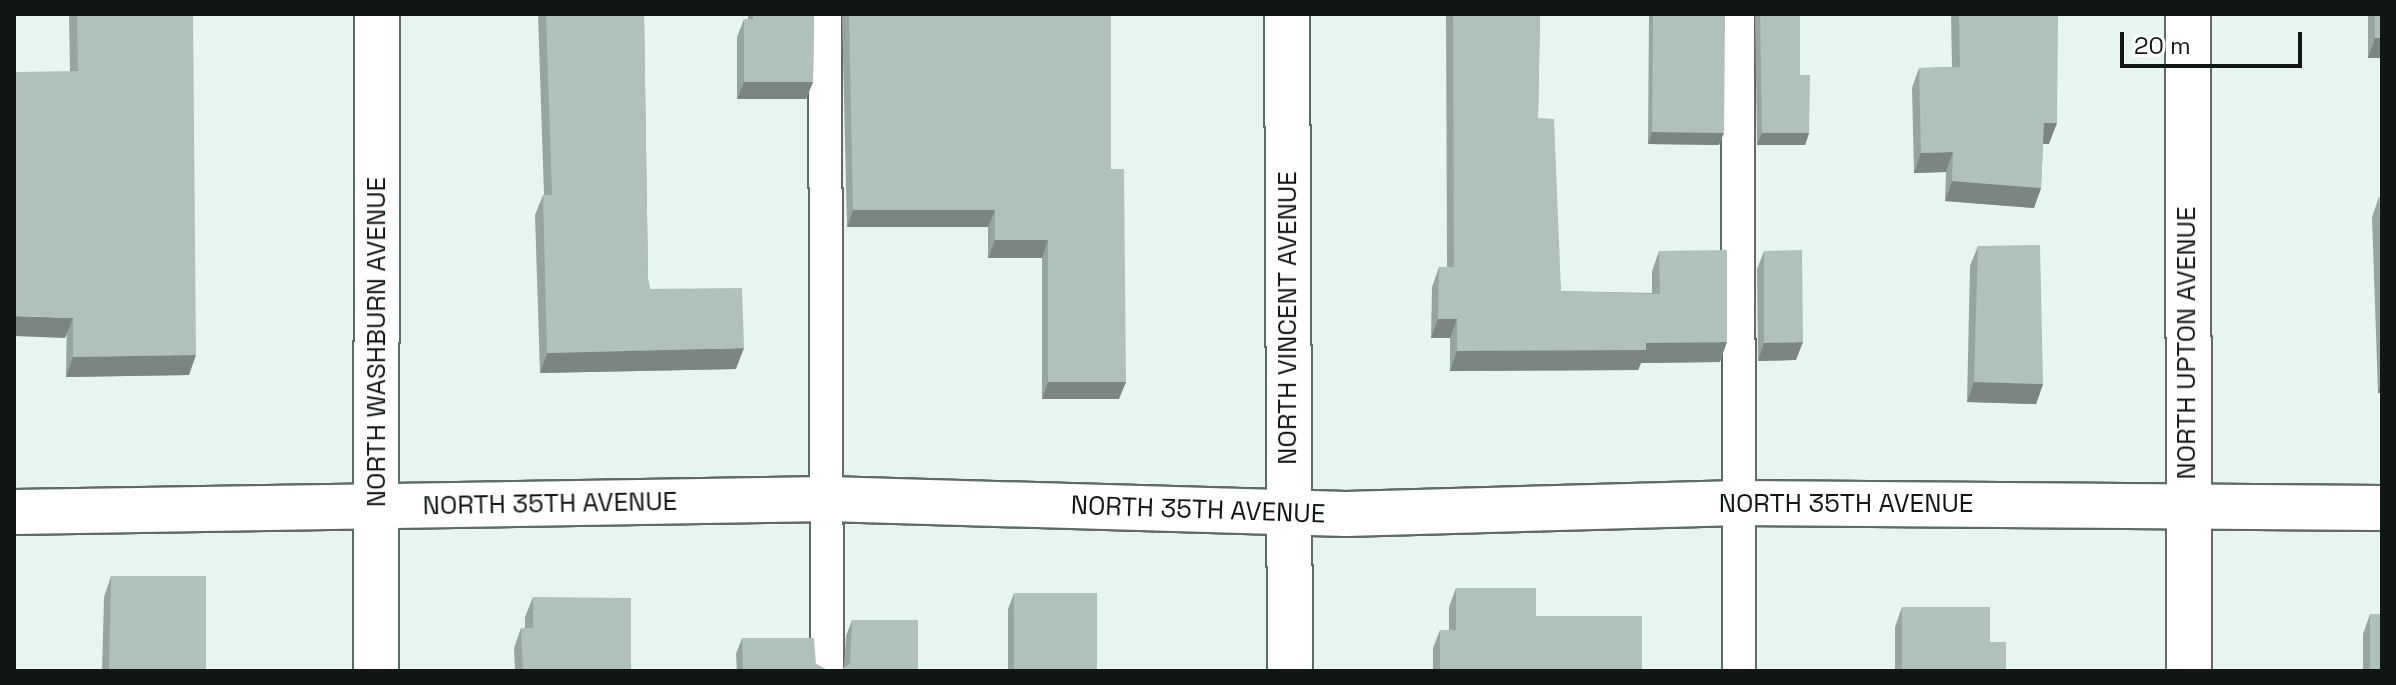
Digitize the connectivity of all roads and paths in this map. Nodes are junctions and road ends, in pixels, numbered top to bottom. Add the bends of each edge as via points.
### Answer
1 (377, 14) edge
2 (825, 14) edge
3 (1287, 14) edge
4 (1738, 14) edge
5 (2188, 14) edge
6 (827, 499) junction
7 (1739, 503) junction
8 (376, 506) junction
9 (2187, 506) junction
10 (2382, 508) edge
11 (14, 512) edge
12 (1289, 513) junction
13 (376, 671) edge
14 (827, 671) edge
15 (1290, 671) edge
16 (1739, 671) edge
17 (2189, 671) edge

1 - 8 street, NORTH WASHBURN AVENUE
2 - 6 lane
3 - 12 street, NORTH VINCENT AVENUE
4 - 7 lane
5 - 9 street, NORTH UPTON AVENUE
6 - 8 street, NORTH 35TH AVENUE
6 - 12 street, NORTH 35TH AVENUE
6 - 14 lane
7 - 9 street, NORTH 35TH AVENUE
7 - 12 street, NORTH 35TH AVENUE
7 - 16 lane
8 - 11 street, NORTH 35TH AVENUE
8 - 13 street, NORTH WASHBURN AVENUE
9 - 10 street, NORTH 35TH AVENUE
9 - 17 street, NORTH UPTON AVENUE
12 - 15 street, NORTH VINCENT AVENUE

